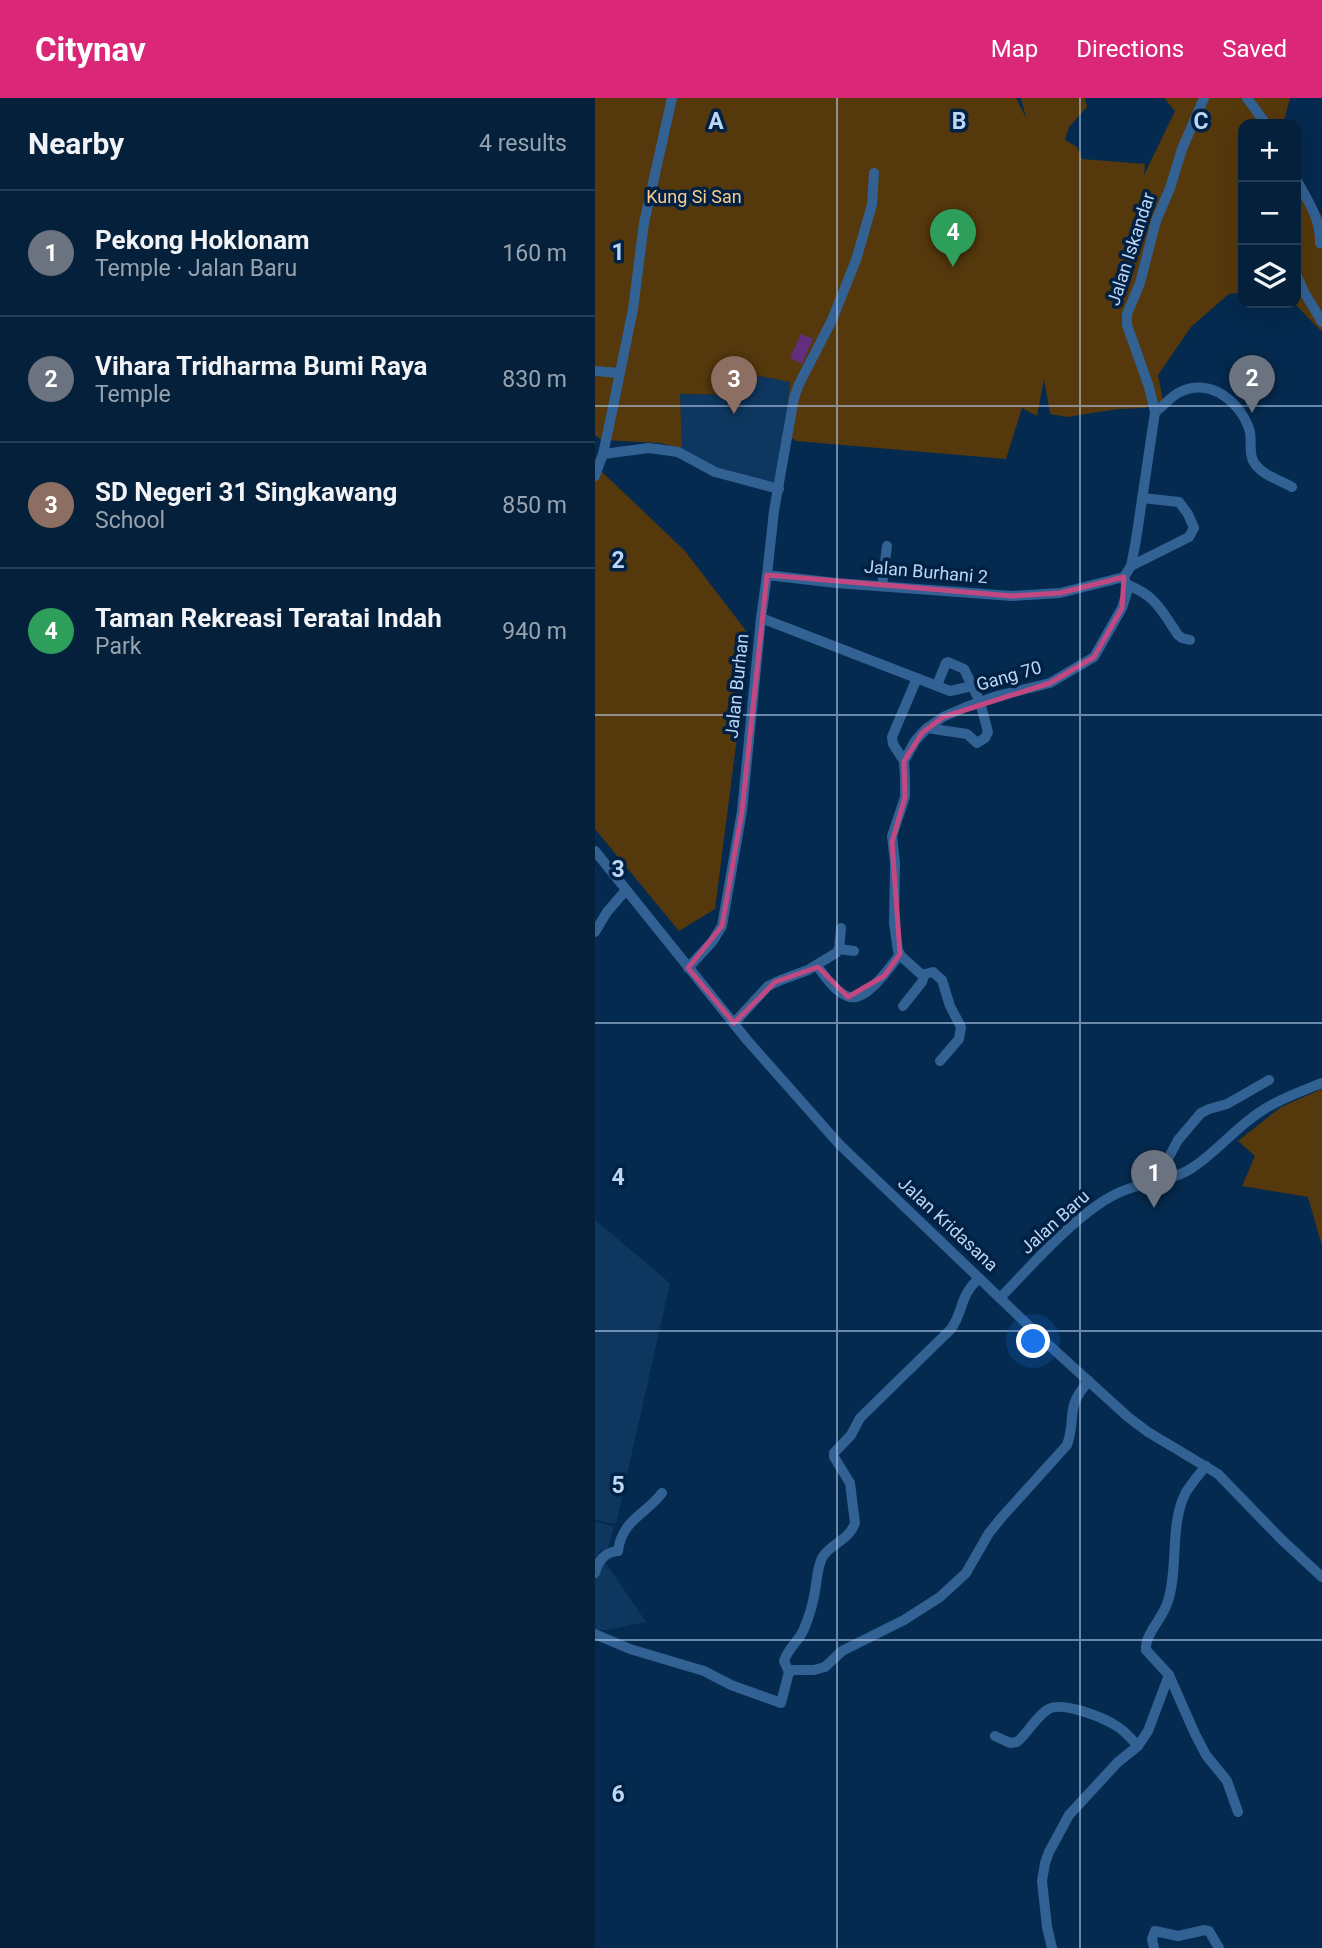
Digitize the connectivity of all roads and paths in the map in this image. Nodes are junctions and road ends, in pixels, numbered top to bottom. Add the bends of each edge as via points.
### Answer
1 (672, 98) edge
2 (1204, 98) edge
3 (1247, 98) edge
4 (1262, 119) edge
5 (874, 173) dead end
6 (1298, 182) edge
7 (1322, 243) edge
8 (1301, 285) edge
9 (1322, 322) edge
10 (595, 371) edge
11 (619, 373) junction
12 (1155, 412) junction
13 (603, 454) junction
14 (596, 469) edge
15 (1291, 487) dead end
16 (779, 489) junction
17 (1142, 498) junction
18 (887, 546) dead end
19 (1131, 566) junction
20 (767, 575) junction
21 (1126, 581) junction
22 (882, 586) junction
23 (761, 618) junction
24 (1190, 640) dead end
25 (916, 678) junction
26 (937, 685) junction
27 (972, 686) junction
28 (980, 702) junction
29 (927, 728) junction
30 (904, 761) junction
31 (595, 851) edge
32 (627, 890) junction
33 (841, 928) dead end
34 (595, 932) edge
35 (839, 949) junction
36 (854, 951) dead end
37 (900, 954) junction
38 (817, 966) junction
39 (688, 968) junction
40 (924, 975) junction
41 (903, 1006) dead end
42 (734, 1023) junction
43 (940, 1060) dead end
44 (1269, 1080) dead end
45 (1322, 1083) edge
46 (1155, 1183) junction
47 (979, 1278) junction
48 (1000, 1298) junction
49 (1089, 1381) junction
50 (1206, 1466) junction
51 (662, 1493) dead end
52 (595, 1573) edge
53 (1322, 1577) edge
54 (595, 1634) edge
55 (789, 1672) junction
56 (1169, 1675) junction
57 (995, 1736) dead end
58 (1138, 1746) junction
59 (1238, 1812) dead end
60 (1052, 1948) edge
61 (1154, 1948) edge
62 (1219, 1948) edge

1 - 11 street via 644,223
2 - 12 street, Jalan Iskandar via 1182,149 1127,314
3 - 4 street
5 - 16 street via 872,205 856,260 794,398
6 - 7 street via 1316,218
8 - 9 street
10 - 11 street
11 - 13 street
12 - 15 street via 1180,392 1197,388 1218,391 1245,419 1257,466
12 - 17 street, Jalan Iskandar
13 - 14 street
13 - 16 street via 649,448 678,452 715,472
16 - 20 street
17 - 19 street, Jalan Iskandar
17 - 19 street via 1178,502 1194,528 1189,537
18 - 22 street
19 - 21 street, Jalan Iskandar
20 - 22 street, Jalan Burhani 2
20 - 23 street
21 - 22 street, Jalan Burhani 2 via 1012,596
21 - 24 street via 1153,599 1178,635
21 - 28 street, Gang 70 via 1127,594 1118,618 1094,657 1050,683
23 - 25 street, Jalan Burhan
23 - 39 street, Jalan Burhan via 742,811 722,926
25 - 26 street, Jalan Burhan
25 - 30 street via 892,737
26 - 27 street, Jalan Burhan via 955,691
26 - 27 street via 948,662 964,669
27 - 28 street
28 - 29 street, Gang 70
28 - 29 street via 988,732 980,743 967,734
29 - 30 street
30 - 37 street via 903,806 892,836 894,923
31 - 32 street, Jalan Kridasana
32 - 34 street
32 - 39 street, Jalan Kridasana
33 - 35 street
35 - 36 street
35 - 38 street
37 - 38 street via 884,976 854,997 841,992
37 - 40 street
38 - 42 street via 768,986
39 - 42 street, Jalan Kridasana
40 - 41 street
40 - 43 street via 933,972 939,976 961,1027 959,1039
42 - 47 street, Jalan Kridasana via 839,1144
44 - 46 street via 1201,1113 1178,1140
45 - 46 street, Jalan Baru via 1263,1110 1196,1166
46 - 48 street, Jalan Baru via 1103,1201
47 - 48 street, Jalan Kridasana
47 - 55 street via 966,1292 951,1329 860,1418 833,1455 850,1483 855,1523 846,1538 822,1556 804,1629 784,1661
48 - 49 street, Jalan Kridasana
49 - 50 street, Jalan Kridasana via 1136,1424
49 - 55 street via 1073,1404 1064,1449 989,1533 954,1585 922,1611 842,1651 825,1667
50 - 53 street, Jalan Kridasana
50 - 56 street via 1183,1499 1169,1598 1145,1642 1146,1650
51 - 52 street via 631,1520 619,1539 618,1551 604,1556
54 - 55 street via 781,1703
56 - 58 street
56 - 59 street via 1201,1745 1227,1782
57 - 58 street via 1017,1742 1048,1709 1059,1707 1091,1714 1115,1726
58 - 60 street via 1069,1815 1049,1852 1042,1881
61 - 62 street via 1155,1931 1178,1936 1205,1930

